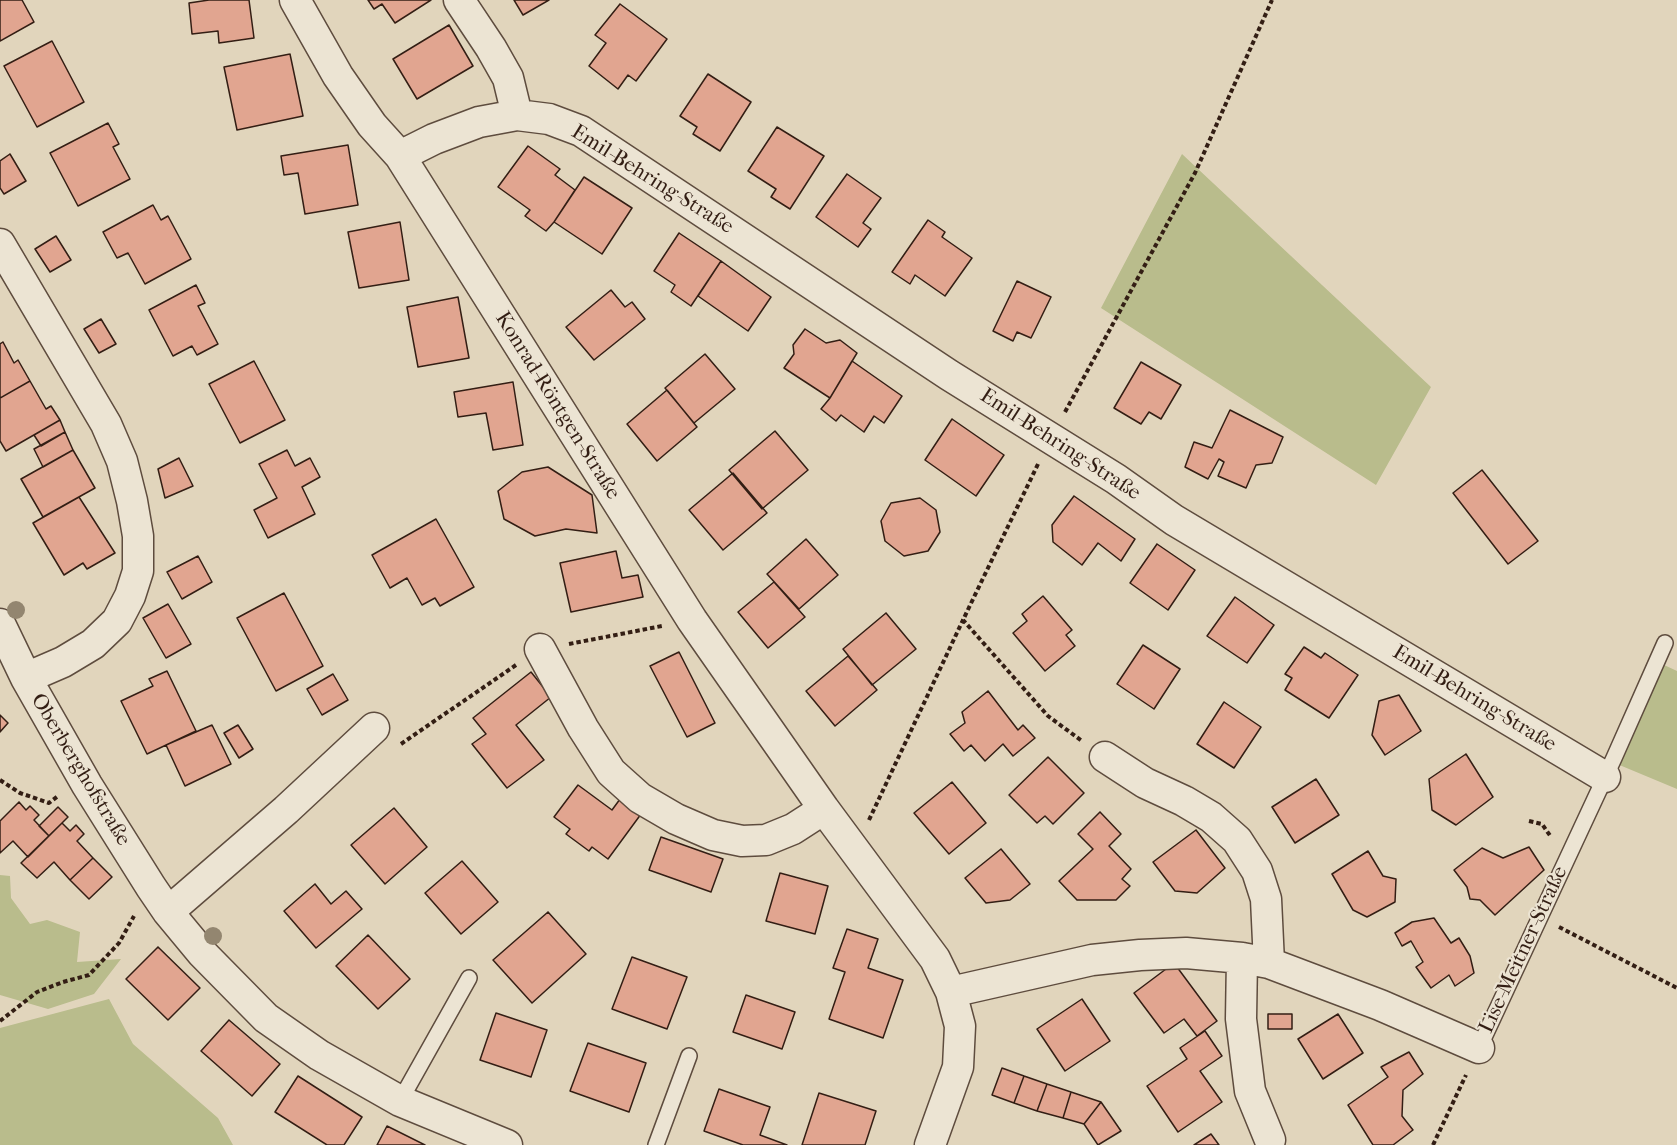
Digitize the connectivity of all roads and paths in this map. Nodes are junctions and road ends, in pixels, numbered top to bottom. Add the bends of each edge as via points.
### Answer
1 (295, 0) edge
2 (459, 0) edge
3 (1272, 0) edge
4 (517, 115) junction
5 (400, 156) junction
6 (0, 244) edge
7 (1050, 438) junction
8 (963, 620) junction
9 (0, 624) edge
10 (1665, 643) dead end
11 (540, 649) dead end
12 (26, 678) junction
13 (374, 728) dead end
14 (1105, 757) joint
15 (82, 776) junction
16 (1605, 777) junction
17 (0, 780) edge
18 (824, 809) junction
19 (861, 814) dead end
20 (151, 887) junction
21 (168, 912) junction
22 (1540, 917) junction
23 (1256, 961) junction
24 (469, 978) dead end
25 (1677, 988) edge
26 (951, 992) junction
27 (0, 1021) edge
28 (1479, 1048) junction
29 (689, 1056) dead end
30 (400, 1101) junction
31 (1270, 1140) dead end
32 (507, 1145) edge
33 (657, 1145) edge
34 (930, 1145) edge
35 (1433, 1145) edge

1 - 5 street, Konrad-Röntgen-Straße via 338,76 372,125
2 - 4 street via 508,78
3 - 7 path via 1195,173
4 - 5 street, Emil-Behring-Straße via 479,122
4 - 7 street, Emil-Behring-Straße via 549,119 581,131
5 - 18 street, Konrad-Röntgen-Straße via 692,620
6 - 12 street via 106,424 122,461 138,536 138,571 117,621 93,644
7 - 8 path
7 - 16 street, Emil-Behring-Straße via 1174,520
8 - 14 path via 1048,716
8 - 19 path via 867,822
9 - 12 street, Oberberghofstraße
10 - 16 lane, Lise-Meitner-Straße
11 - 18 street via 611,772 640,798 676,819 713,835 742,841 766,840 793,829
12 - 15 street, Oberberghofstraße
13 - 21 street
14 - 23 street via 1211,817 1237,840 1257,871 1266,900
15 - 17 path via 49,803 20,793
15 - 20 street, Oberberghofstraße
16 - 22 lane, Lise-Meitner-Straße
18 - 26 street, Konrad-Röntgen-Straße via 935,959
20 - 21 street, Oberberghofstraße
20 - 27 path via 119,943 89,975 37,992
21 - 30 street, Oberberghofstraße via 266,1018 319,1055
22 - 25 path
22 - 28 lane, Lise-Meitner-Straße
23 - 26 street, Lise-Meitner-Straße via 1186,953 1140,955 1092,960
23 - 28 street, Lise-Meitner-Straße via 1380,1005
23 - 31 street via 1241,1019 1250,1092
24 - 30 lane
26 - 34 street, Konrad-Röntgen-Straße via 960,1026 958,1067
28 - 35 path
29 - 33 lane
30 - 32 street, Oberberghofstraße

